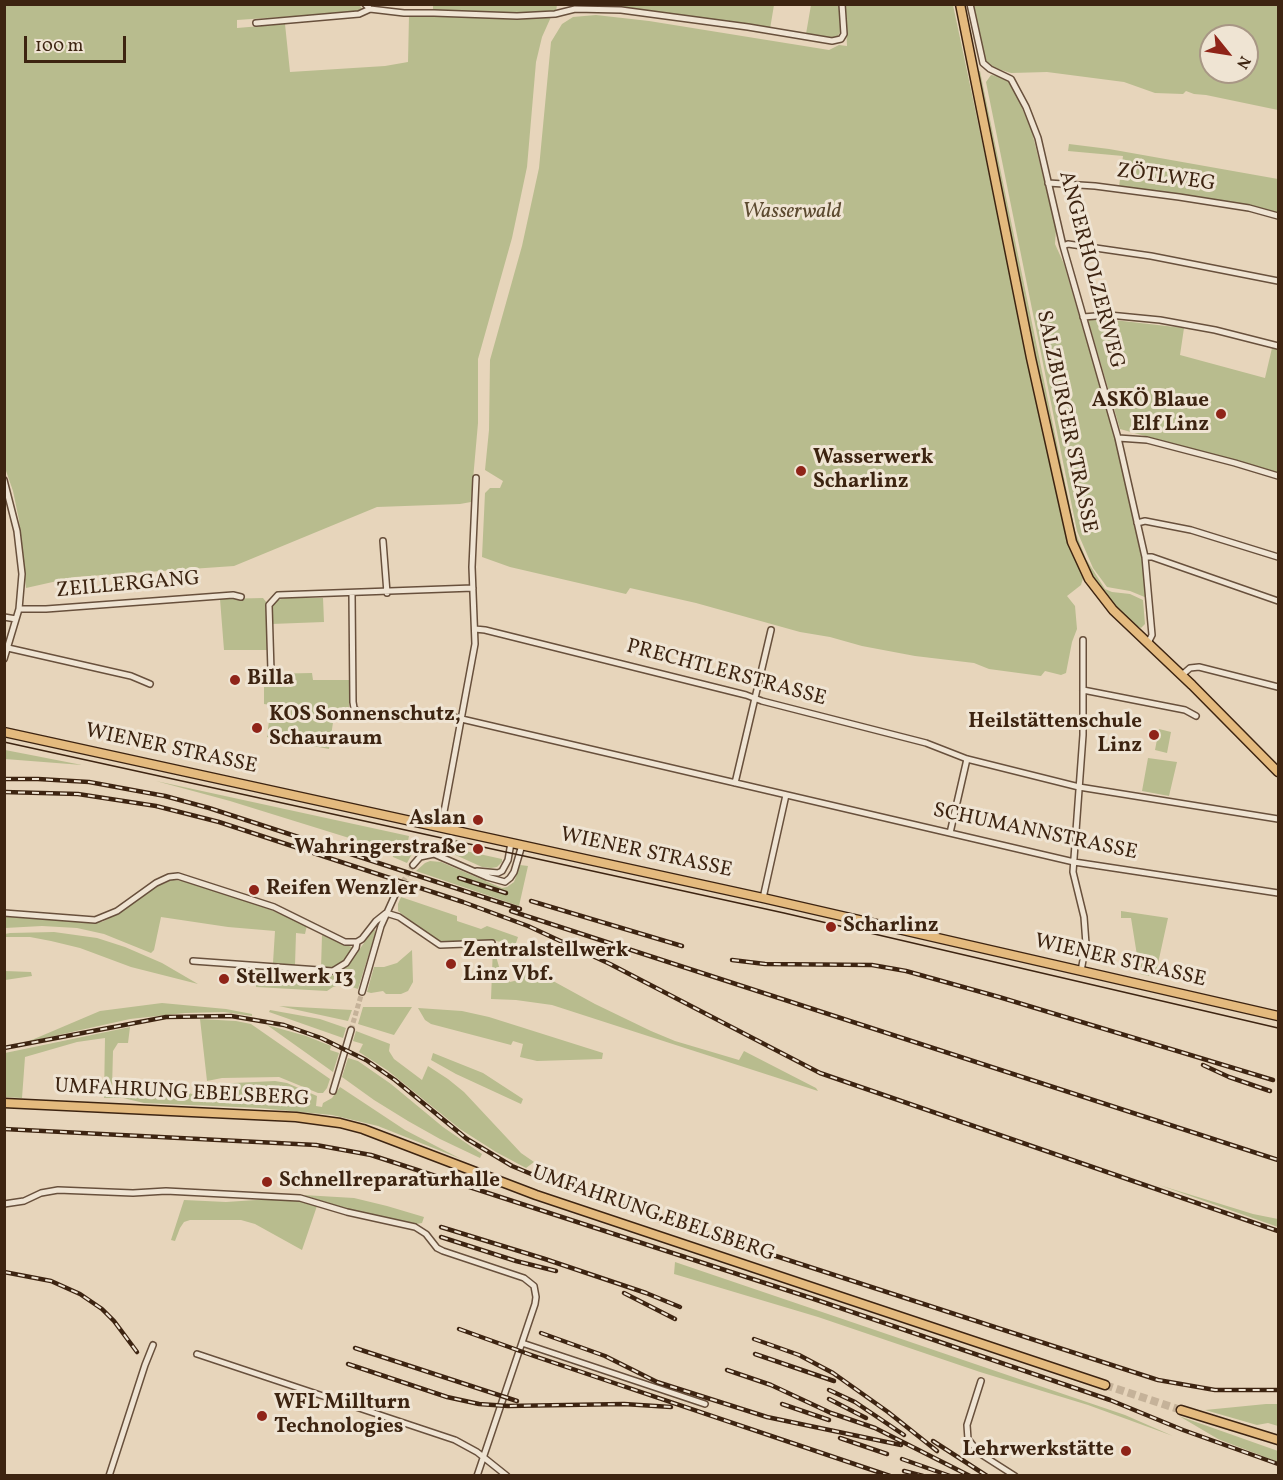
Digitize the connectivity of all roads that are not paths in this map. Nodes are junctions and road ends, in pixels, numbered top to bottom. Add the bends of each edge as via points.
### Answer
1 (404, 4) edge
2 (842, 4) edge
3 (960, 4) edge
4 (970, 4) edge
5 (367, 7) edge
6 (567, 7) edge
7 (404, 14) junction
8 (256, 23) dead end
9 (1048, 183) junction
10 (1278, 216) edge
11 (1063, 246) junction
12 (1278, 281) edge
13 (1083, 317) junction
14 (1278, 346) edge
15 (1118, 438) junction
16 (1278, 477) edge
17 (476, 478) dead end
18 (4, 480) edge
19 (1137, 523) junction
20 (383, 542) dead end
21 (1145, 557) junction
22 (1278, 557) edge
23 (473, 588) junction
24 (387, 592) junction
25 (352, 594) junction
26 (241, 597) dead end
27 (1278, 601) edge
28 (18, 609) junction
29 (4, 617) edge
30 (16, 619) junction
31 (475, 629) junction
32 (771, 630) dead end
33 (1083, 640) dead end
34 (1148, 643) junction
35 (8, 648) junction
36 (4, 659) edge
37 (271, 671) dead end
38 (1182, 675) junction
39 (150, 684) dead end
40 (1278, 687) edge
41 (1083, 690) junction
42 (755, 698) junction
43 (1196, 716) dead end
44 (463, 719) junction
45 (4, 732) edge
46 (967, 759) junction
47 (1278, 772) edge
48 (735, 783) junction
49 (1079, 787) junction
50 (786, 795) junction
51 (1278, 819) edge
52 (441, 828) junction
53 (950, 833) junction
54 (511, 843) junction
55 (522, 845) junction
56 (1074, 862) junction
57 (413, 865) tunnel mouth
58 (473, 870) junction
59 (1278, 893) edge
60 (395, 895) tunnel mouth
61 (763, 898) junction
62 (4, 913) edge
63 (386, 913) junction
64 (357, 942) junction
65 (492, 943) dead end
66 (193, 961) dead end
67 (1081, 971) junction
68 (362, 992) tunnel mouth
69 (1278, 1016) edge
70 (351, 1030) tunnel mouth
71 (333, 1091) dead end
72 (4, 1103) edge
73 (4, 1204) edge
74 (522, 1343) junction
75 (153, 1345) dead end
76 (197, 1354) dead end
77 (981, 1381) dead end
78 (1105, 1385) tunnel mouth
79 (705, 1404) dead end
80 (1181, 1410) tunnel mouth
81 (1278, 1440) edge
82 (483, 1457) junction
83 (109, 1476) edge
84 (477, 1476) edge
85 (507, 1476) edge
86 (1015, 1476) edge

1 - 7 street
2 - 6 street via 844,30 841,39 832,41 639,12
3 - 34 main road, SALZBURGER STRASSE via 1072,542 1095,588
4 - 9 street, ANGERHOLZERWEG via 981,57 986,67 1007,75 1017,87 1038,138
5 - 7 street
5 - 8 street via 359,14
6 - 7 street via 555,14 517,16
9 - 10 street, ZÖTLWEG via 1168,195
9 - 11 street, ANGERHOLZERWEG
11 - 12 street via 1151,256
11 - 13 street, ANGERHOLZERWEG
13 - 14 street via 1109,315 1160,320
13 - 15 street, ANGERHOLZERWEG
15 - 16 street via 1147,440
15 - 19 street, ANGERHOLZERWEG
17 - 23 street
18 - 28 street via 20,551
19 - 21 street, ANGERHOLZERWEG
19 - 22 street via 1145,521 1191,530
20 - 24 street
21 - 27 street
21 - 34 street, ANGERHOLZERWEG via 1152,635
23 - 24 street
23 - 31 street
24 - 25 street
25 - 37 street via 275,597 269,605
25 - 44 street, SCHUMANNSTRASSE via 356,711
26 - 28 street, ZEILLERGANG
28 - 30 street
29 - 30 street
30 - 35 street
31 - 42 street, PRECHTLERSTRASSE
31 - 44 street
32 - 42 street
33 - 41 street
34 - 38 main road, SALZBURGER STRASSE
35 - 36 street
35 - 39 street via 131,676
38 - 40 street via 1199,667
38 - 47 main road, SALZBURGER STRASSE
41 - 43 street via 1185,710
41 - 49 street
42 - 46 street, PRECHTLERSTRASSE via 924,742
42 - 48 street
44 - 48 street, SCHUMANNSTRASSE
44 - 52 street
45 - 52 main road, WIENER STRASSE
46 - 49 street, PRECHTLERSTRASSE
46 - 53 street
48 - 50 street, SCHUMANNSTRASSE
49 - 51 street, PRECHTLERSTRASSE
49 - 56 street
50 - 53 street, SCHUMANNSTRASSE
50 - 61 street
52 - 54 main road, WIENER STRASSE
53 - 56 street, SCHUMANNSTRASSE
54 - 55 main road, WIENER STRASSE
54 - 58 street via 502,871
55 - 58 street via 508,880 500,882
55 - 61 main road, WIENER STRASSE
56 - 59 street, SCHUMANNSTRASSE
56 - 67 street via 1086,944
57 - 58 street via 434,854
60 - 63 street
61 - 67 main road, WIENER STRASSE
62 - 64 street via 95,920 117,911 156,883 178,876 274,907 345,942
63 - 64 street
63 - 65 street via 399,917 440,945
63 - 68 street
64 - 66 street via 346,963 333,971
67 - 69 main road, WIENER STRASSE
70 - 71 street
72 - 78 main road, UMFAHRUNG EBELSBERG via 296,1118 363,1129 536,1195
73 - 74 street via 58,1190 289,1197 415,1227 443,1251 518,1275 534,1286 535,1304
74 - 79 street
74 - 82 street
75 - 83 street
76 - 82 street via 436,1434
77 - 86 street via 967,1425 968,1439 979,1453
80 - 81 main road
82 - 84 street
82 - 85 street

